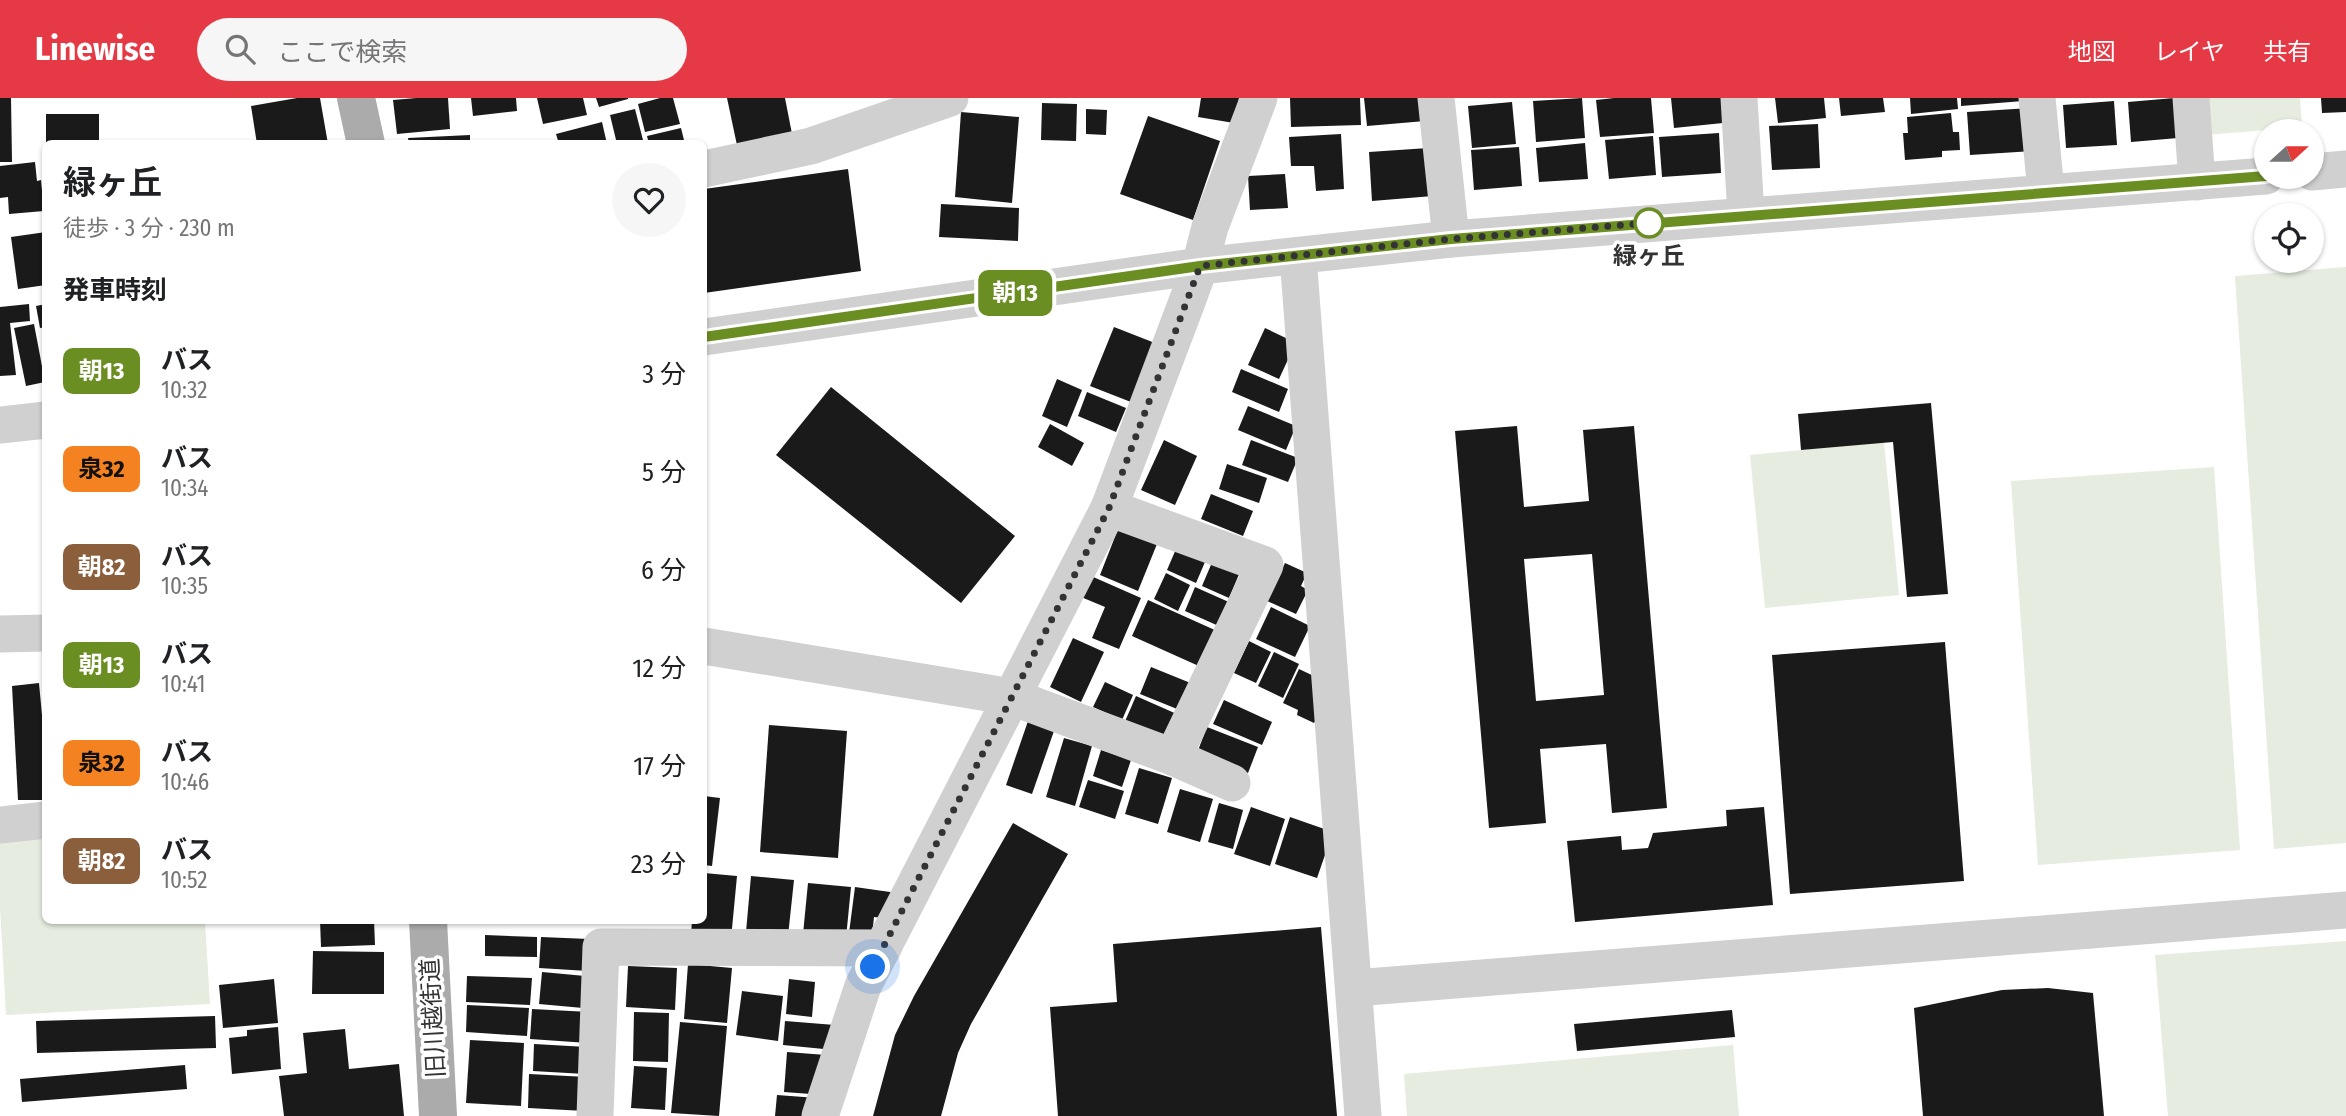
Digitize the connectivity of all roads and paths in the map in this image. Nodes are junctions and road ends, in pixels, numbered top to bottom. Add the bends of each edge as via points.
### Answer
1 (356, 98) edge
2 (950, 98) edge
3 (1259, 98) edge
4 (1436, 98) edge
5 (1739, 98) edge
6 (2037, 98) edge
7 (2191, 98) edge
8 (365, 140) edge
9 (707, 168) edge
10 (2346, 169) edge
11 (2324, 171) edge
12 (2254, 177) edge
13 (2197, 182) junction
14 (2046, 192) junction
15 (1746, 215) junction
16 (1451, 239) junction
17 (1298, 256) junction
18 (1200, 266) junction
19 (707, 337) edge
20 (42, 420) edge
21 (0, 425) edge
22 (1109, 508) junction
23 (42, 633) edge
24 (0, 634) edge
25 (707, 646) edge
26 (1012, 697) junction
27 (1172, 757) junction
28 (1232, 783) dead end
29 (42, 820) edge
30 (0, 825) edge
31 (2346, 911) edge
32 (428, 924) edge
33 (883, 948) junction
34 (1354, 988) junction
35 (438, 1116) edge
36 (594, 1116) edge
37 (820, 1116) edge
38 (1363, 1116) edge

1 - 8 main road
2 - 9 street via 811,146
3 - 18 street
4 - 16 street
5 - 15 street
6 - 14 street
7 - 13 street
10 - 11 street
12 - 13 street
13 - 14 street
14 - 15 street
15 - 16 street
16 - 17 street
17 - 18 street
17 - 34 street
18 - 19 street
18 - 22 street
20 - 21 street
22 - 26 street
22 - 27 street via 1265,565
23 - 24 street
25 - 26 street
26 - 27 street
26 - 33 street
27 - 28 street
29 - 30 street
31 - 34 street
32 - 35 main road, 旧川越街道
33 - 36 street via 601,947
33 - 37 street via 863,986
34 - 38 street

